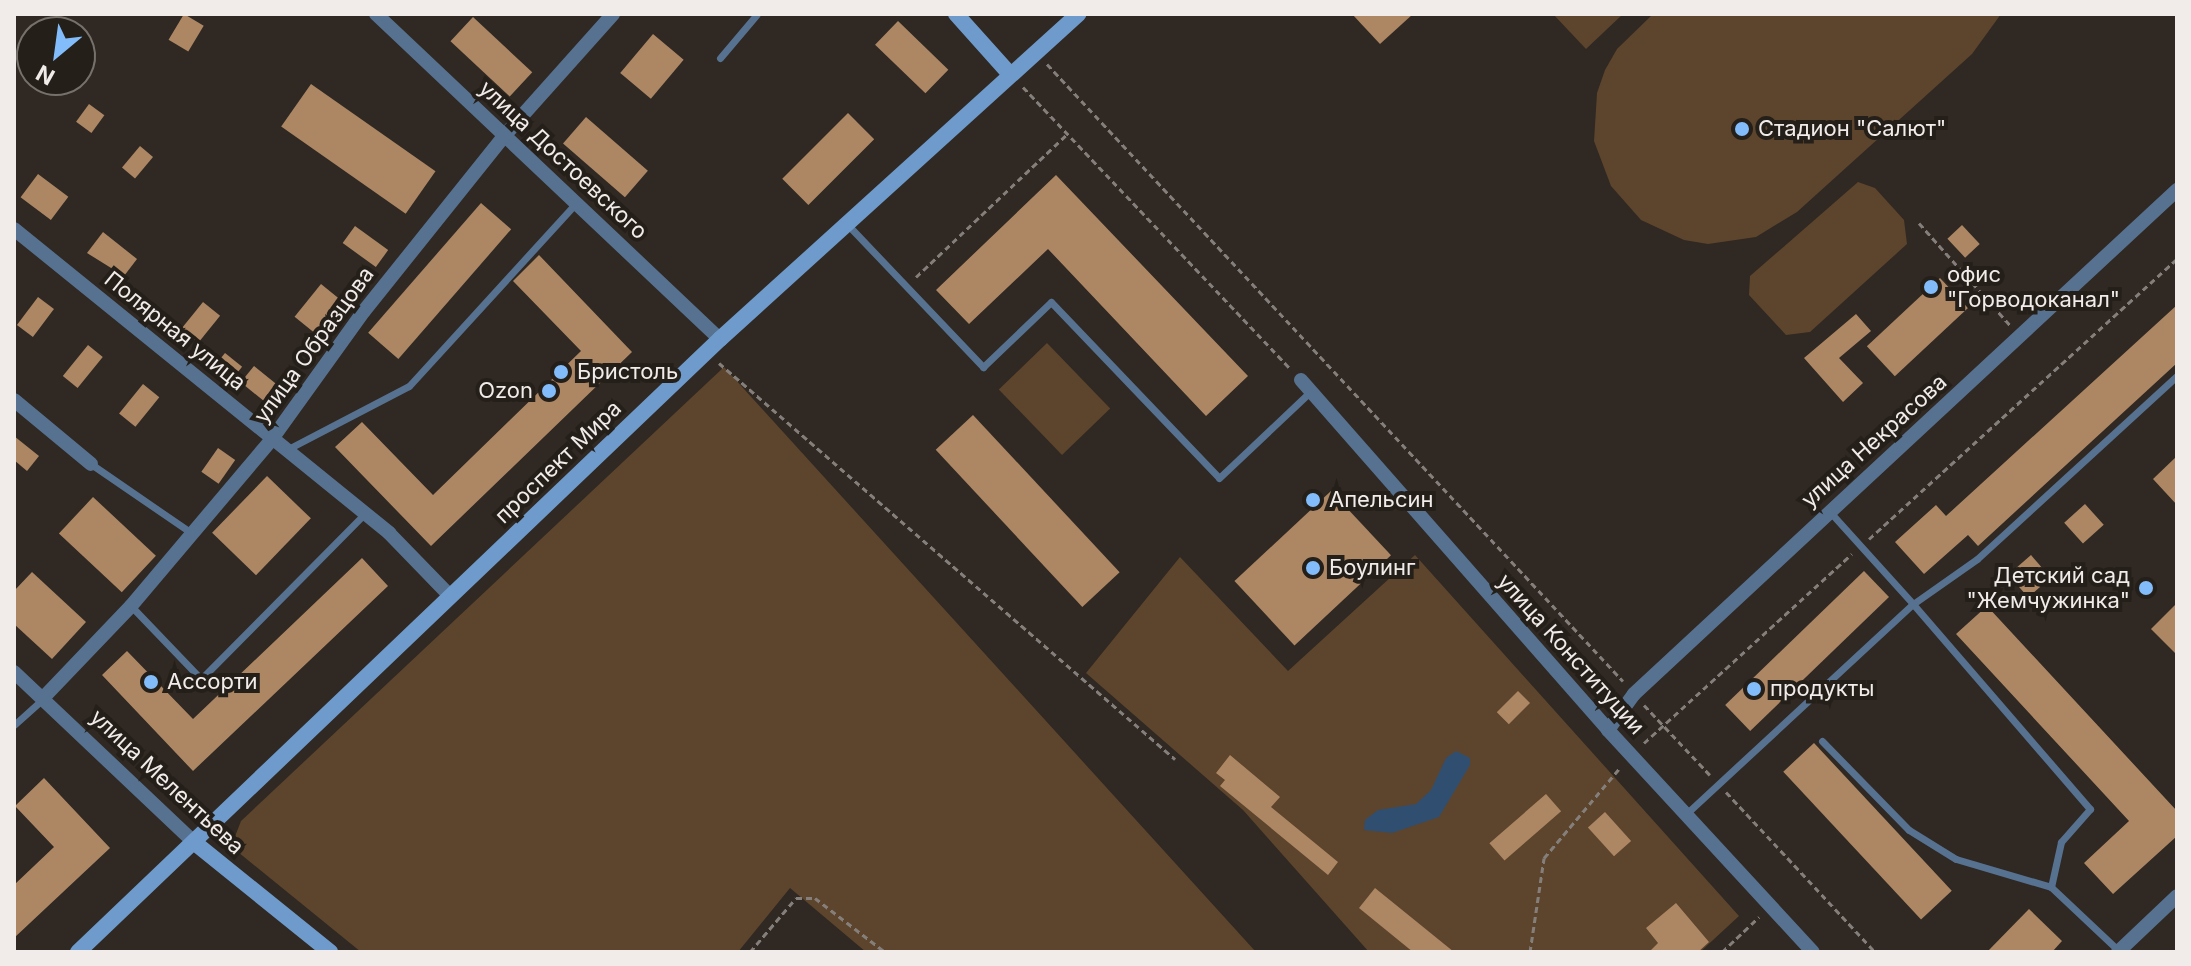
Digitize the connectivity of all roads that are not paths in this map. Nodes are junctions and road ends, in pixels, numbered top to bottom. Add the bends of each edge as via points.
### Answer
1 (376, 14) edge
2 (613, 14) edge
3 (757, 14) edge
4 (956, 14) edge
5 (1078, 14) edge
6 (720, 58) dead end
7 (1009, 73) junction
8 (504, 136) junction
9 (2177, 190) edge
10 (577, 202) junction
11 (846, 223) junction
12 (14, 229) edge
13 (720, 339) junction
14 (2177, 376) edge
15 (1306, 386) joint
16 (14, 400) edge
17 (272, 439) junction
18 (286, 450) junction
19 (91, 464) joint
20 (1830, 512) junction
21 (364, 514) junction
22 (190, 532) junction
23 (450, 596) junction
24 (1913, 604) junction
25 (131, 606) junction
26 (14, 672) edge
27 (45, 696) junction
28 (14, 725) edge
29 (1608, 730) junction
30 (1822, 741) dead end
31 (1686, 814) junction
32 (195, 843) junction
33 (2051, 887) junction
34 (2177, 896) edge
35 (78, 952) edge
36 (330, 952) edge
37 (1813, 952) edge
38 (2118, 952) edge

1 - 8 street, улица Достоевского
2 - 8 street, улица Образцова
3 - 6 lane
4 - 7 street
5 - 7 street, проспект Мира
7 - 11 street, проспект Мира
8 - 10 street, улица Достоевского
8 - 17 street, улица Образцова via 364,311
9 - 20 street, улица Некрасова
10 - 13 street, улица Достоевского
10 - 18 lane via 409,386
11 - 13 street, проспект Мира
11 - 15 lane via 983,367 1051,302 1219,478
12 - 17 street, Полярная улица
13 - 23 street, проспект Мира
14 - 24 lane via 1977,559
15 - 29 street, улица Конституции
16 - 19 street
17 - 18 street, Полярная улица
17 - 22 street, улица Образцова
18 - 21 street, Полярная улица
19 - 22 lane
20 - 24 lane
20 - 29 street, улица Некрасова via 1634,694
21 - 23 street, Полярная улица
21 - 25 lane via 201,679
22 - 25 street, улица Образцова
23 - 32 street, проспект Мира
24 - 31 lane
24 - 33 lane via 2090,809 2061,842
25 - 27 street, улица Образцова
26 - 27 street, улица Мелентьева
27 - 28 lane
27 - 32 street, улица Мелентьева
29 - 31 street, улица Конституции
30 - 33 lane via 1909,830 1956,859
31 - 37 street, улица Конституции
32 - 35 street, проспект Мира
32 - 36 street, улица Мелентьева
33 - 38 lane
34 - 38 street

